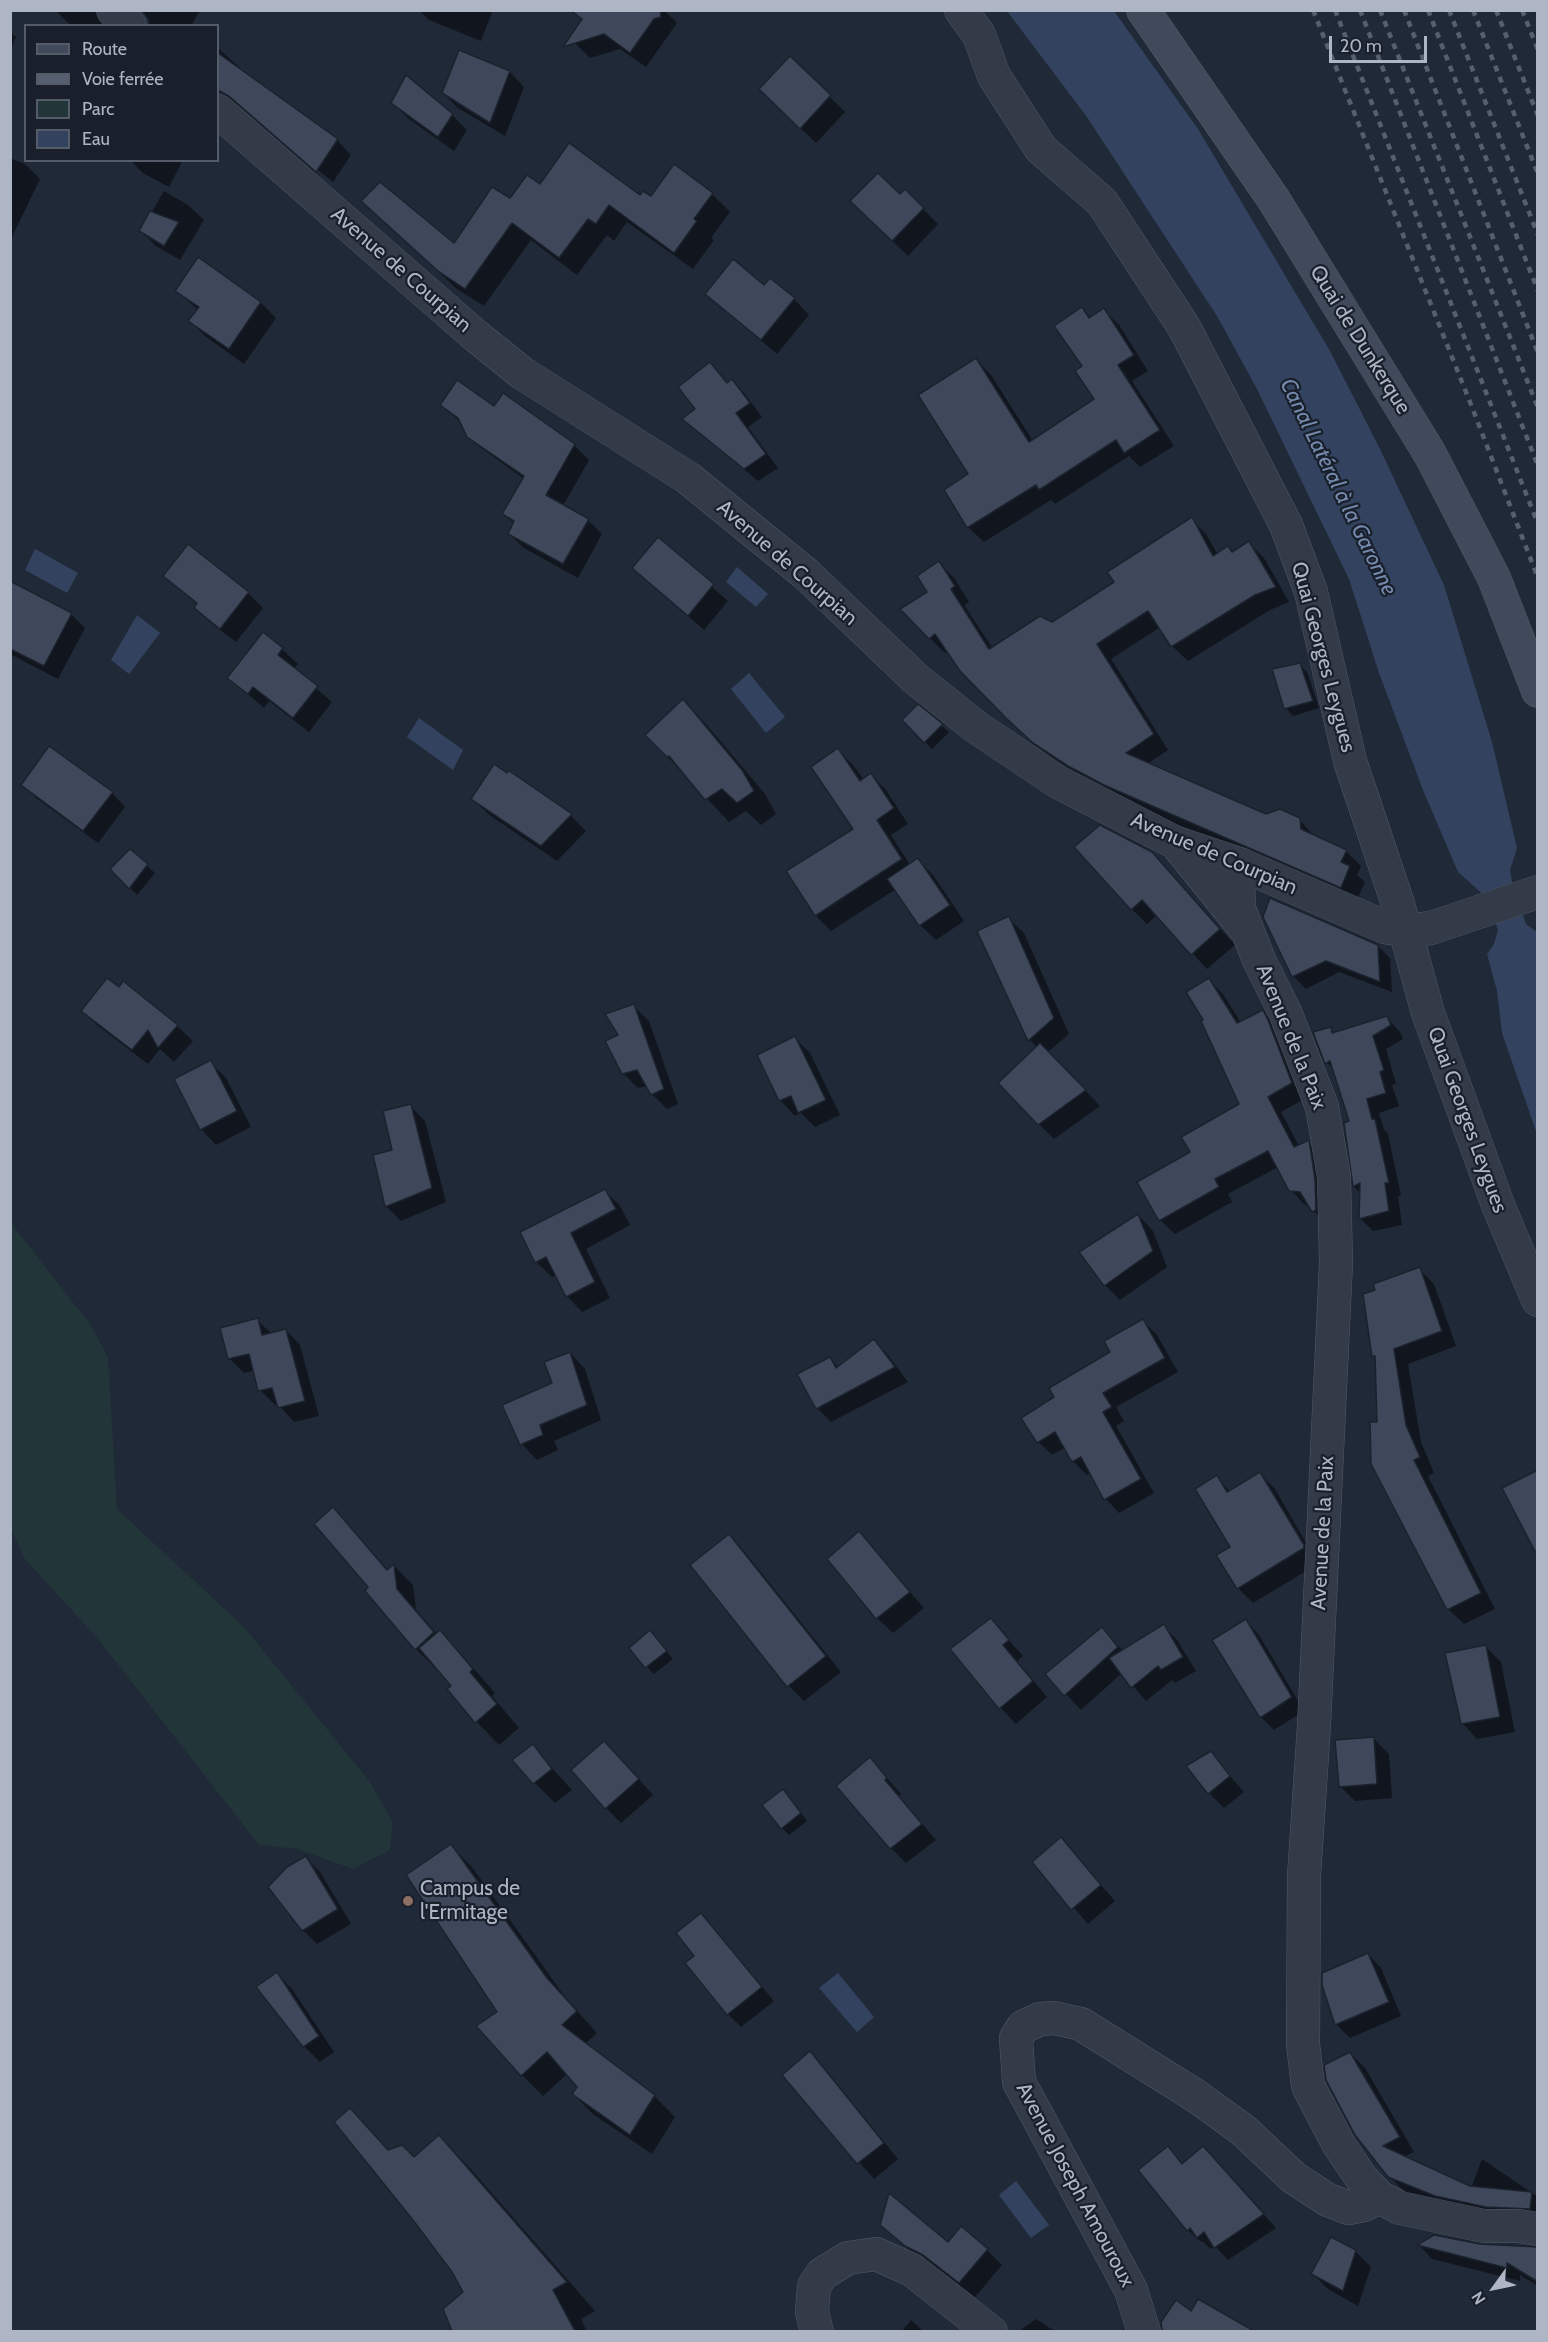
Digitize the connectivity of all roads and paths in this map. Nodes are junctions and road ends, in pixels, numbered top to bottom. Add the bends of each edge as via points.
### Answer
1 (113, 10) edge
2 (961, 10) edge
3 (1143, 10) edge
4 (128, 24) edge
5 (219, 112) edge
6 (1538, 691) edge
7 (1176, 843) junction
8 (1242, 866) junction
9 (1538, 892) edge
10 (1419, 929) junction
11 (1250, 935) junction
12 (1538, 1300) edge
13 (1389, 2203) junction
14 (1538, 2229) edge
15 (817, 2331) edge
16 (991, 2331) edge
17 (1144, 2331) edge

1 - 4 street
2 - 10 street, Quai Georges Leygues via 980,35 994,76 1041,149 1102,202 1184,327 1286,525 1311,592 1350,761
3 - 6 street, Quai de Dunkerque via 1274,200 1430,454 1494,578
5 - 7 street, Avenue de Courpian via 522,373 688,478 806,574 902,668 976,727 1058,782
7 - 8 street, Avenue de Courpian
7 - 11 street
8 - 10 street, Avenue de Courpian via 1385,927
8 - 11 street, Avenue de la Paix via 1238,879 1239,909
9 - 10 street
10 - 12 street, Quai Georges Leygues via 1411,956 1432,1024
11 - 13 street, Avenue de la Paix via 1322,1107 1334,1177 1336,1263 1304,1876 1305,2065 1308,2086 1356,2171
13 - 14 street via 1484,2226
13 - 17 street, Avenue Joseph Amouroux via 1349,2208 1328,2200 1294,2178 1243,2130 1196,2096 1081,2024 1054,2018 1023,2027 1016,2038 1019,2082 1131,2290
15 - 16 street via 812,2312 814,2286 822,2274 849,2258 876,2254 912,2270

